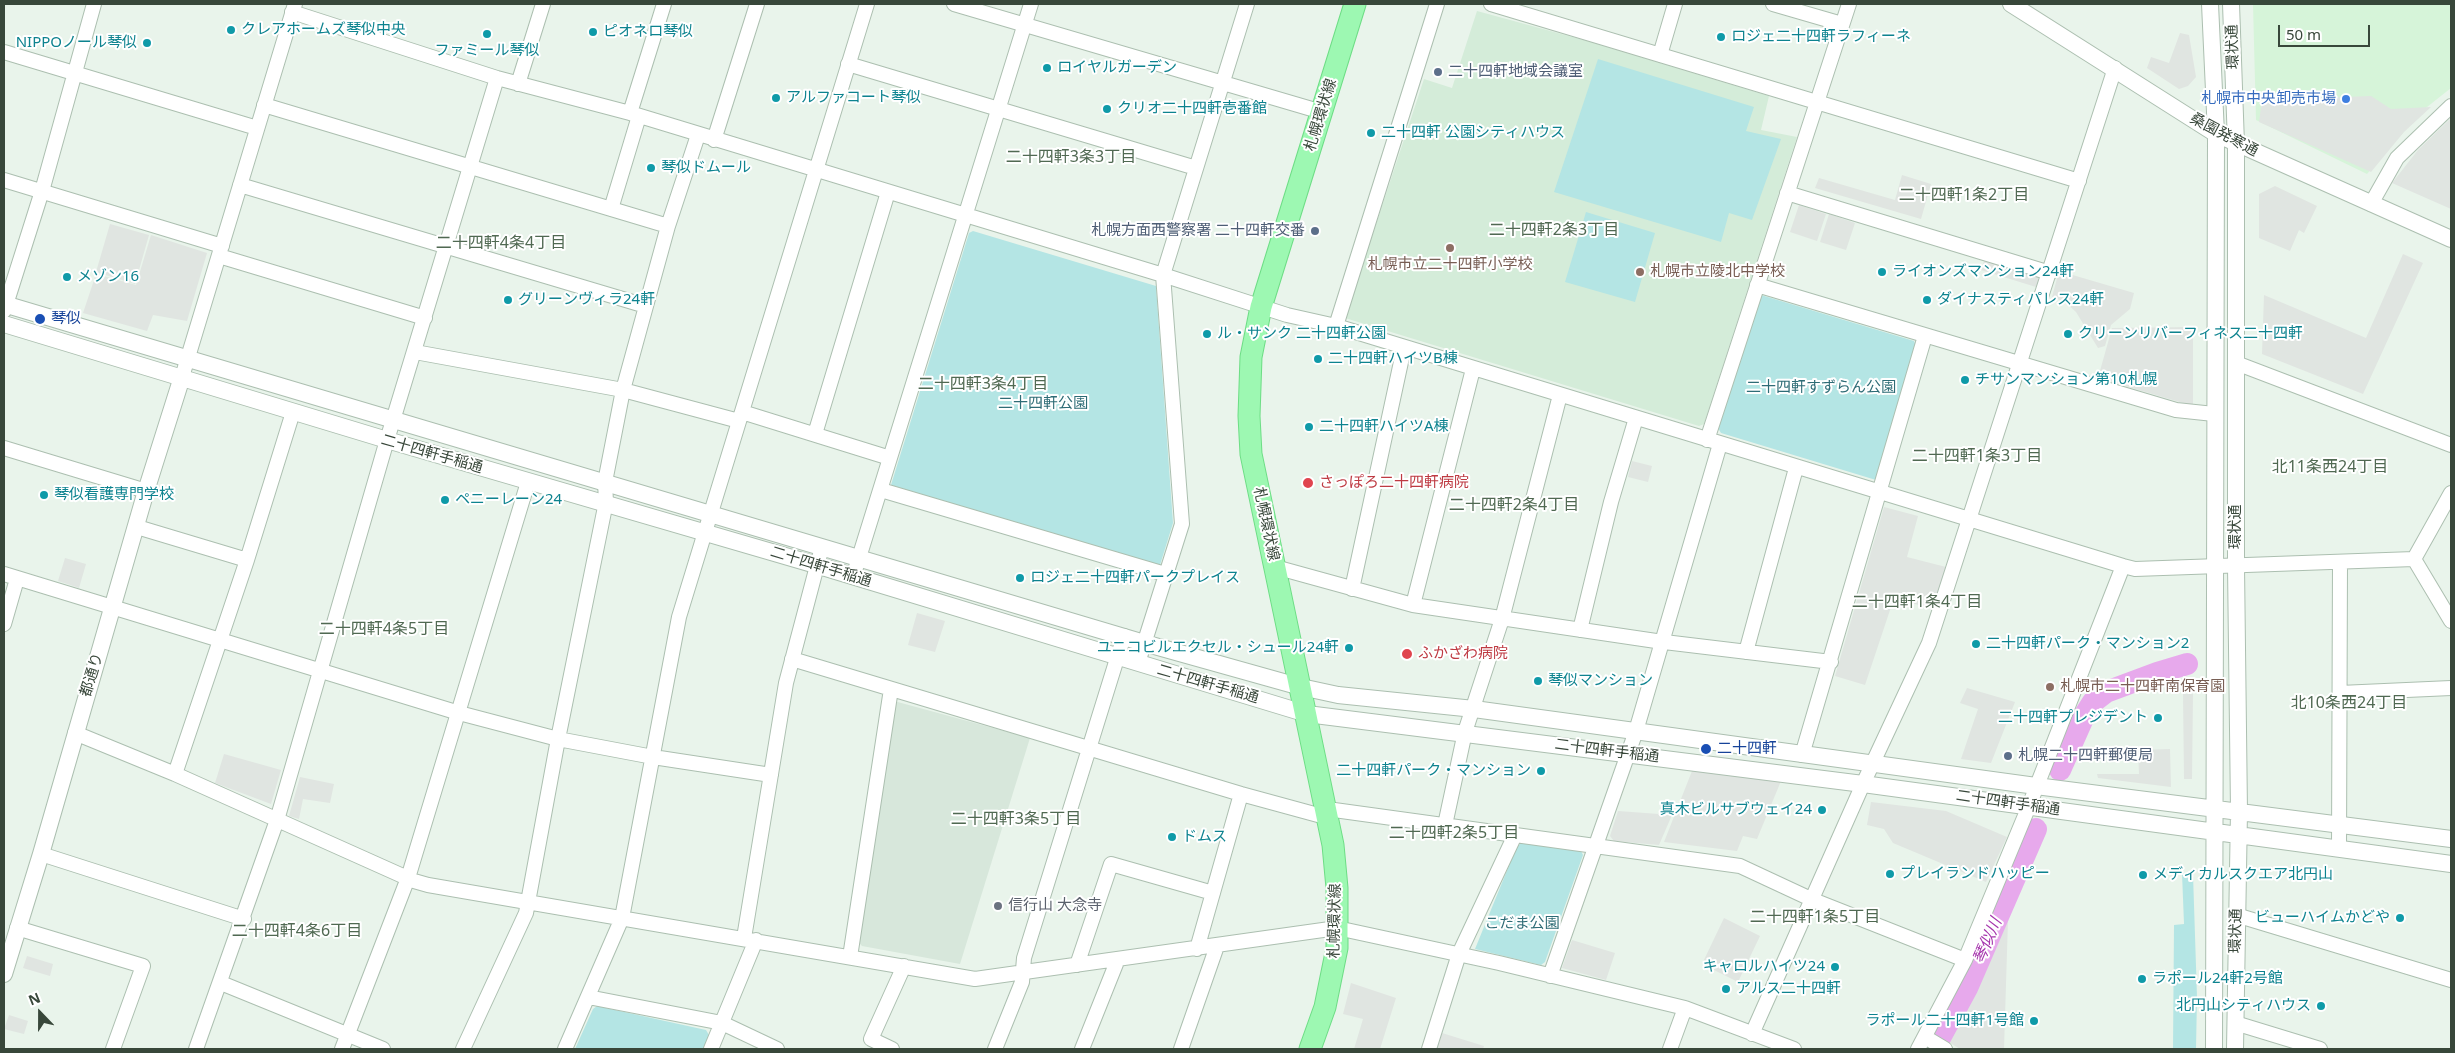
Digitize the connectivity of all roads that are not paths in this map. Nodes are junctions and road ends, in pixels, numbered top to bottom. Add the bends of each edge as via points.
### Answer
1 (94, 4) edge
2 (543, 4) edge
3 (664, 4) edge
4 (757, 4) edge
5 (867, 4) edge
6 (954, 4) edge
7 (1031, 4) edge
8 (1247, 4) edge
9 (1355, 4) edge
10 (1437, 4) edge
11 (1491, 4) edge
12 (1675, 4) edge
13 (1773, 4) edge
14 (1849, 4) edge
15 (2013, 4) edge
16 (2210, 4) edge
17 (2231, 4) edge
18 (1515, 7) edge
19 (293, 8) edge
20 (1842, 24) junction
21 (1025, 25) junction
22 (4, 52) edge
23 (1660, 55) junction
24 (848, 64) junction
25 (2115, 68) junction
26 (74, 74) junction
27 (497, 78) junction
28 (1222, 83) junction
29 (518, 84) junction
30 (1817, 102) junction
31 (264, 105) junction
32 (2451, 106) edge
33 (998, 109) junction
34 (1322, 112) junction
35 (635, 115) junction
36 (256, 128) junction
37 (2216, 134) junction
38 (698, 136) junction
39 (714, 140) junction
40 (2236, 144) junction
41 (469, 167) junction
42 (1196, 168) junction
43 (816, 171) junction
44 (4, 180) edge
45 (2079, 181) junction
46 (240, 185) junction
47 (42, 191) junction
48 (888, 192) junction
49 (1787, 193) junction
50 (2371, 204) junction
51 (611, 209) junction
52 (965, 216) junction
53 (668, 226) junction
54 (2451, 239) edge
55 (446, 245) junction
56 (220, 251) junction
57 (2050, 273) junction
58 (1163, 274) junction
59 (1757, 285) junction
60 (646, 306) junction
61 (4, 307) edge
62 (1262, 307) junction
63 (425, 318) junction
64 (4, 324) edge
65 (1336, 326) junction
66 (1925, 336) junction
67 (1404, 348) junction
68 (415, 352) junction
69 (188, 359) junction
70 (2236, 363) junction
71 (2020, 365) junction
72 (1473, 369) junction
73 (182, 377) junction
74 (623, 390) junction
75 (1560, 395) junction
76 (293, 412) junction
77 (2214, 414) junction
78 (741, 417) junction
79 (1636, 418) junction
80 (394, 420) junction
81 (815, 434) junction
82 (387, 440) junction
83 (1714, 442) junction
84 (2451, 445) edge
85 (4, 448) edge
86 (890, 458) junction
87 (1796, 468) junction
88 (528, 482) junction
89 (605, 482) junction
90 (881, 490) junction
91 (146, 491) junction
92 (1879, 492) junction
93 (2451, 493) edge
94 (606, 502) junction
95 (712, 513) junction
96 (1969, 518) junction
97 (137, 527) junction
98 (706, 534) junction
99 (822, 547) junction
100 (859, 558) junction
101 (2414, 559) junction
102 (247, 560) junction
103 (2340, 562) junction
104 (816, 565) junction
105 (2123, 566) junction
106 (2215, 566) junction
107 (2236, 566) junction
108 (1275, 567) junction
109 (1165, 574) junction
110 (10, 576) edge
111 (853, 577) junction
112 (1352, 589) junction
113 (1412, 605) junction
114 (112, 607) junction
115 (1502, 619) junction
116 (2451, 622) edge
117 (4, 624) edge
118 (1580, 630) junction
119 (1124, 636) junction
120 (221, 640) junction
121 (1144, 642) junction
122 (1663, 642) junction
123 (1746, 652) junction
124 (1118, 657) junction
125 (792, 659) junction
126 (1831, 662) junction
127 (1138, 663) junction
128 (321, 670) junction
129 (1301, 687) junction
130 (2451, 688) edge
131 (892, 689) junction
132 (2340, 693) junction
133 (1474, 709) junction
134 (459, 712) junction
135 (1307, 714) junction
136 (1636, 731) junction
137 (1466, 732) junction
138 (75, 733) junction
139 (558, 739) junction
140 (1090, 749) junction
141 (1629, 754) junction
142 (1802, 755) junction
143 (653, 757) junction
144 (1874, 762) junction
145 (176, 774) junction
146 (772, 774) junction
147 (1863, 784) junction
148 (2036, 786) junction
149 (1241, 794) junction
150 (2029, 806) junction
151 (2214, 808) junction
152 (2239, 811) junction
153 (1328, 814) junction
154 (278, 820) junction
155 (2340, 824) junction
156 (1445, 825) junction
157 (2214, 830) junction
158 (1515, 834) junction
159 (2239, 835) junction
160 (2451, 839) edge
161 (1597, 846) junction
162 (2339, 849) junction
163 (41, 854) junction
164 (2451, 864) edge
165 (408, 878) junction
166 (1213, 893) junction
167 (1813, 900) junction
168 (528, 901) junction
169 (2236, 915) junction
170 (622, 918) junction
171 (244, 920) junction
172 (18, 928) junction
173 (1337, 928) junction
174 (750, 939) junction
175 (1217, 946) junction
176 (1197, 949) junction
177 (1459, 954) junction
178 (850, 957) junction
179 (1118, 959) junction
180 (1965, 960) junction
181 (1078, 965) junction
182 (904, 966) junction
183 (1023, 972) junction
184 (4, 974) edge
185 (1550, 976) junction
186 (2451, 980) edge
187 (221, 983) junction
188 (588, 997) junction
189 (1685, 1008) junction
190 (722, 1023) junction
191 (2235, 1023) junction
192 (1752, 1034) junction
193 (348, 1035) junction
194 (1925, 1042) edge
195 (113, 1049) edge
196 (196, 1049) edge
197 (342, 1049) edge
198 (383, 1049) edge
199 (463, 1049) edge
200 (565, 1049) edge
201 (711, 1049) edge
202 (777, 1049) edge
203 (892, 1049) edge
204 (995, 1049) edge
205 (1082, 1049) edge
206 (1182, 1049) edge
207 (1310, 1049) edge
208 (1430, 1049) edge
209 (1670, 1049) edge
210 (1794, 1049) edge
211 (1944, 1049) edge
212 (2214, 1049) edge
213 (2235, 1049) edge
214 (2320, 1049) edge

1 - 26 street
2 - 29 street
3 - 35 street
4 - 39 street
5 - 24 street
6 - 21 street
7 - 21 street
8 - 28 street
9 - 34 main road, 札幌環状線
10 - 65 street
11 - 18 street
12 - 23 street
13 - 20 street
14 - 20 street
15 - 25 street, 桑園発寒通
16 - 37 street, 環状通
17 - 40 street, 環状通
18 - 23 street
19 - 27 street
19 - 31 street
20 - 30 street
21 - 28 street
21 - 33 street
22 - 26 street
23 - 30 street
24 - 33 street
24 - 43 street
25 - 37 street, 桑園発寒通
25 - 45 street
26 - 36 street
26 - 47 street
27 - 29 street
27 - 41 street
28 - 34 street
28 - 42 street
29 - 35 street
30 - 45 street
30 - 49 street
31 - 36 street
31 - 41 street
32 - 50 street via 2397,158
33 - 42 street
33 - 52 street
34 - 62 main road, 札幌環状線
35 - 38 street
35 - 51 street
36 - 46 street
37 - 40 street, 桑園発寒通
37 - 77 street, 環状通
38 - 39 street
38 - 53 street
39 - 43 street
40 - 50 street, 桑園発寒通
40 - 70 street, 環状通
41 - 51 street
41 - 55 street
42 - 58 street
43 - 48 street
43 - 78 street
44 - 47 street
45 - 57 street
46 - 55 street
46 - 56 street
47 - 56 street
47 - 61 street
48 - 52 street
48 - 81 street
49 - 57 street
49 - 59 street
50 - 54 street, 桑園発寒通
51 - 53 street
52 - 58 street
52 - 86 street
53 - 60 street
55 - 60 street
55 - 63 street
56 - 63 street
56 - 69 street
57 - 71 street
58 - 62 street
58 - 109 street via 1182,524
59 - 66 street
59 - 83 street
60 - 74 street
61 - 69 street, 二十四軒手稲通
62 - 65 street
62 - 108 main road, 札幌環状線 via 1251,357 1249,416 1251,454
63 - 68 street
64 - 73 street, 二十四軒手稲通
65 - 67 street
66 - 71 street
66 - 92 street
67 - 72 street
67 - 112 street
68 - 74 street
68 - 80 street
69 - 73 street
69 - 80 street, 二十四軒手稲通
70 - 84 street
70 - 107 street, 環状通
71 - 77 street via 2176,410
71 - 96 street
72 - 75 street
72 - 113 street
73 - 76 street, 二十四軒手稲通
73 - 91 street, 都通り
74 - 78 street
74 - 89 street
75 - 79 street
75 - 115 street
76 - 82 street, 二十四軒手稲通
76 - 102 street
77 - 106 street, 環状通
78 - 81 street
78 - 95 street
79 - 83 street
79 - 118 street
80 - 82 street
80 - 89 street, 二十四軒手稲通
81 - 86 street
82 - 88 street, 二十四軒手稲通
82 - 128 street
83 - 87 street
83 - 122 street
85 - 91 street
86 - 90 street
87 - 92 street
87 - 123 street
88 - 94 street, 二十四軒手稲通
88 - 134 street
89 - 94 street
89 - 95 street, 二十四軒手稲通
90 - 100 street
90 - 109 street
91 - 97 street, 都通り
92 - 96 street
92 - 126 street
93 - 101 street
94 - 98 street, 二十四軒手稲通
94 - 139 street
95 - 98 street
95 - 99 street, 二十四軒手稲通
96 - 105 street
96 - 144 street via 1928,643
97 - 102 street
97 - 114 street, 都通り
98 - 104 street, 二十四軒手稲通
98 - 143 street via 679,617
99 - 100 street, 二十四軒手稲通
99 - 104 street
100 - 111 street
100 - 119 street, 二十四軒手稲通
101 - 103 street
101 - 116 street
102 - 120 street
103 - 107 street
103 - 132 street
104 - 111 street, 二十四軒手稲通
104 - 125 street
105 - 106 street via 2135,569
105 - 148 street
106 - 107 street
106 - 151 street, 環状通
107 - 152 street, 環状通
108 - 112 street
108 - 129 main road, 札幌環状線
109 - 121 street
110 - 114 street
110 - 117 street
111 - 124 street, 二十四軒手稲通
112 - 113 street
113 - 115 street
114 - 120 street
114 - 138 street, 都通り
115 - 118 street
115 - 133 street
118 - 122 street
119 - 121 street, 二十四軒手稲通
119 - 124 street
120 - 128 street
120 - 145 street
121 - 127 street
121 - 129 street, 二十四軒手稲通
122 - 123 street
122 - 136 street
123 - 126 street
124 - 127 street, 二十四軒手稲通
124 - 140 street
125 - 131 street
125 - 146 street
126 - 142 street
127 - 135 street, 二十四軒手稲通
128 - 134 street
128 - 154 street
129 - 133 street, 二十四軒手稲通 via 1338,695
129 - 135 main road, 札幌環状線
130 - 132 street
131 - 140 street
131 - 178 street
132 - 155 street
133 - 136 street, 二十四軒手稲通
133 - 137 street
134 - 139 street
134 - 165 street
135 - 137 street, 二十四軒手稲通
135 - 153 main road, 札幌環状線
136 - 141 street
136 - 142 street, 二十四軒手稲通
137 - 141 street, 二十四軒手稲通
137 - 156 street
138 - 145 street
138 - 163 street, 都通り
139 - 143 street
139 - 168 street
140 - 149 street
140 - 183 street via 1024,958
141 - 147 street, 二十四軒手稲通
141 - 161 street
142 - 144 street, 二十四軒手稲通
143 - 146 street
143 - 170 street
144 - 147 street
144 - 148 street, 二十四軒手稲通
145 - 154 street
146 - 174 street
147 - 150 street, 二十四軒手稲通
147 - 167 street
148 - 150 street
148 - 151 street, 二十四軒手稲通
149 - 153 street
149 - 166 street
150 - 157 street, 二十四軒手稲通
150 - 180 street
151 - 152 street, 二十四軒手稲通
151 - 157 street, 環状通
152 - 155 street, 二十四軒手稲通
152 - 159 street, 環状通
153 - 156 street
153 - 173 main road, 札幌環状線 via 1337,888
154 - 165 street
154 - 171 street
155 - 160 street, 二十四軒手稲通
155 - 162 street
156 - 158 street
157 - 159 street, 二十四軒手稲通
157 - 212 street, 環状通
158 - 161 street
158 - 177 street
159 - 162 street, 二十四軒手稲通
159 - 169 street, 環状通
161 - 167 street via 1740,866
161 - 185 street
162 - 164 street, 二十四軒手稲通
163 - 171 street
163 - 172 street, 都通り
165 - 168 street via 428,885
165 - 193 street
166 - 176 street
166 - 181 street via 1111,864
167 - 180 street
167 - 192 street
168 - 170 street
168 - 199 street via 526,913
169 - 186 street
169 - 191 street, 環状通
170 - 174 street
170 - 188 street
171 - 187 street
172 - 184 street, 都通り
172 - 195 street via 143,966
173 - 175 street
173 - 177 street
173 - 207 main road, 札幌環状線 via 1337,948 1325,1007
174 - 178 street
174 - 190 street
175 - 176 street
175 - 206 street
176 - 179 street
177 - 185 street
177 - 208 street
178 - 182 street
179 - 181 street
179 - 205 street
180 - 194 street
181 - 183 street
182 - 183 street via 975,979
182 - 203 street via 870,1039
183 - 204 street
185 - 189 street
187 - 193 street
187 - 196 street
188 - 190 street
188 - 200 street
189 - 192 street
189 - 209 street
190 - 201 street
190 - 202 street
191 - 213 street, 環状通
191 - 214 street
192 - 210 street
193 - 197 street
193 - 198 street
194 - 211 street

